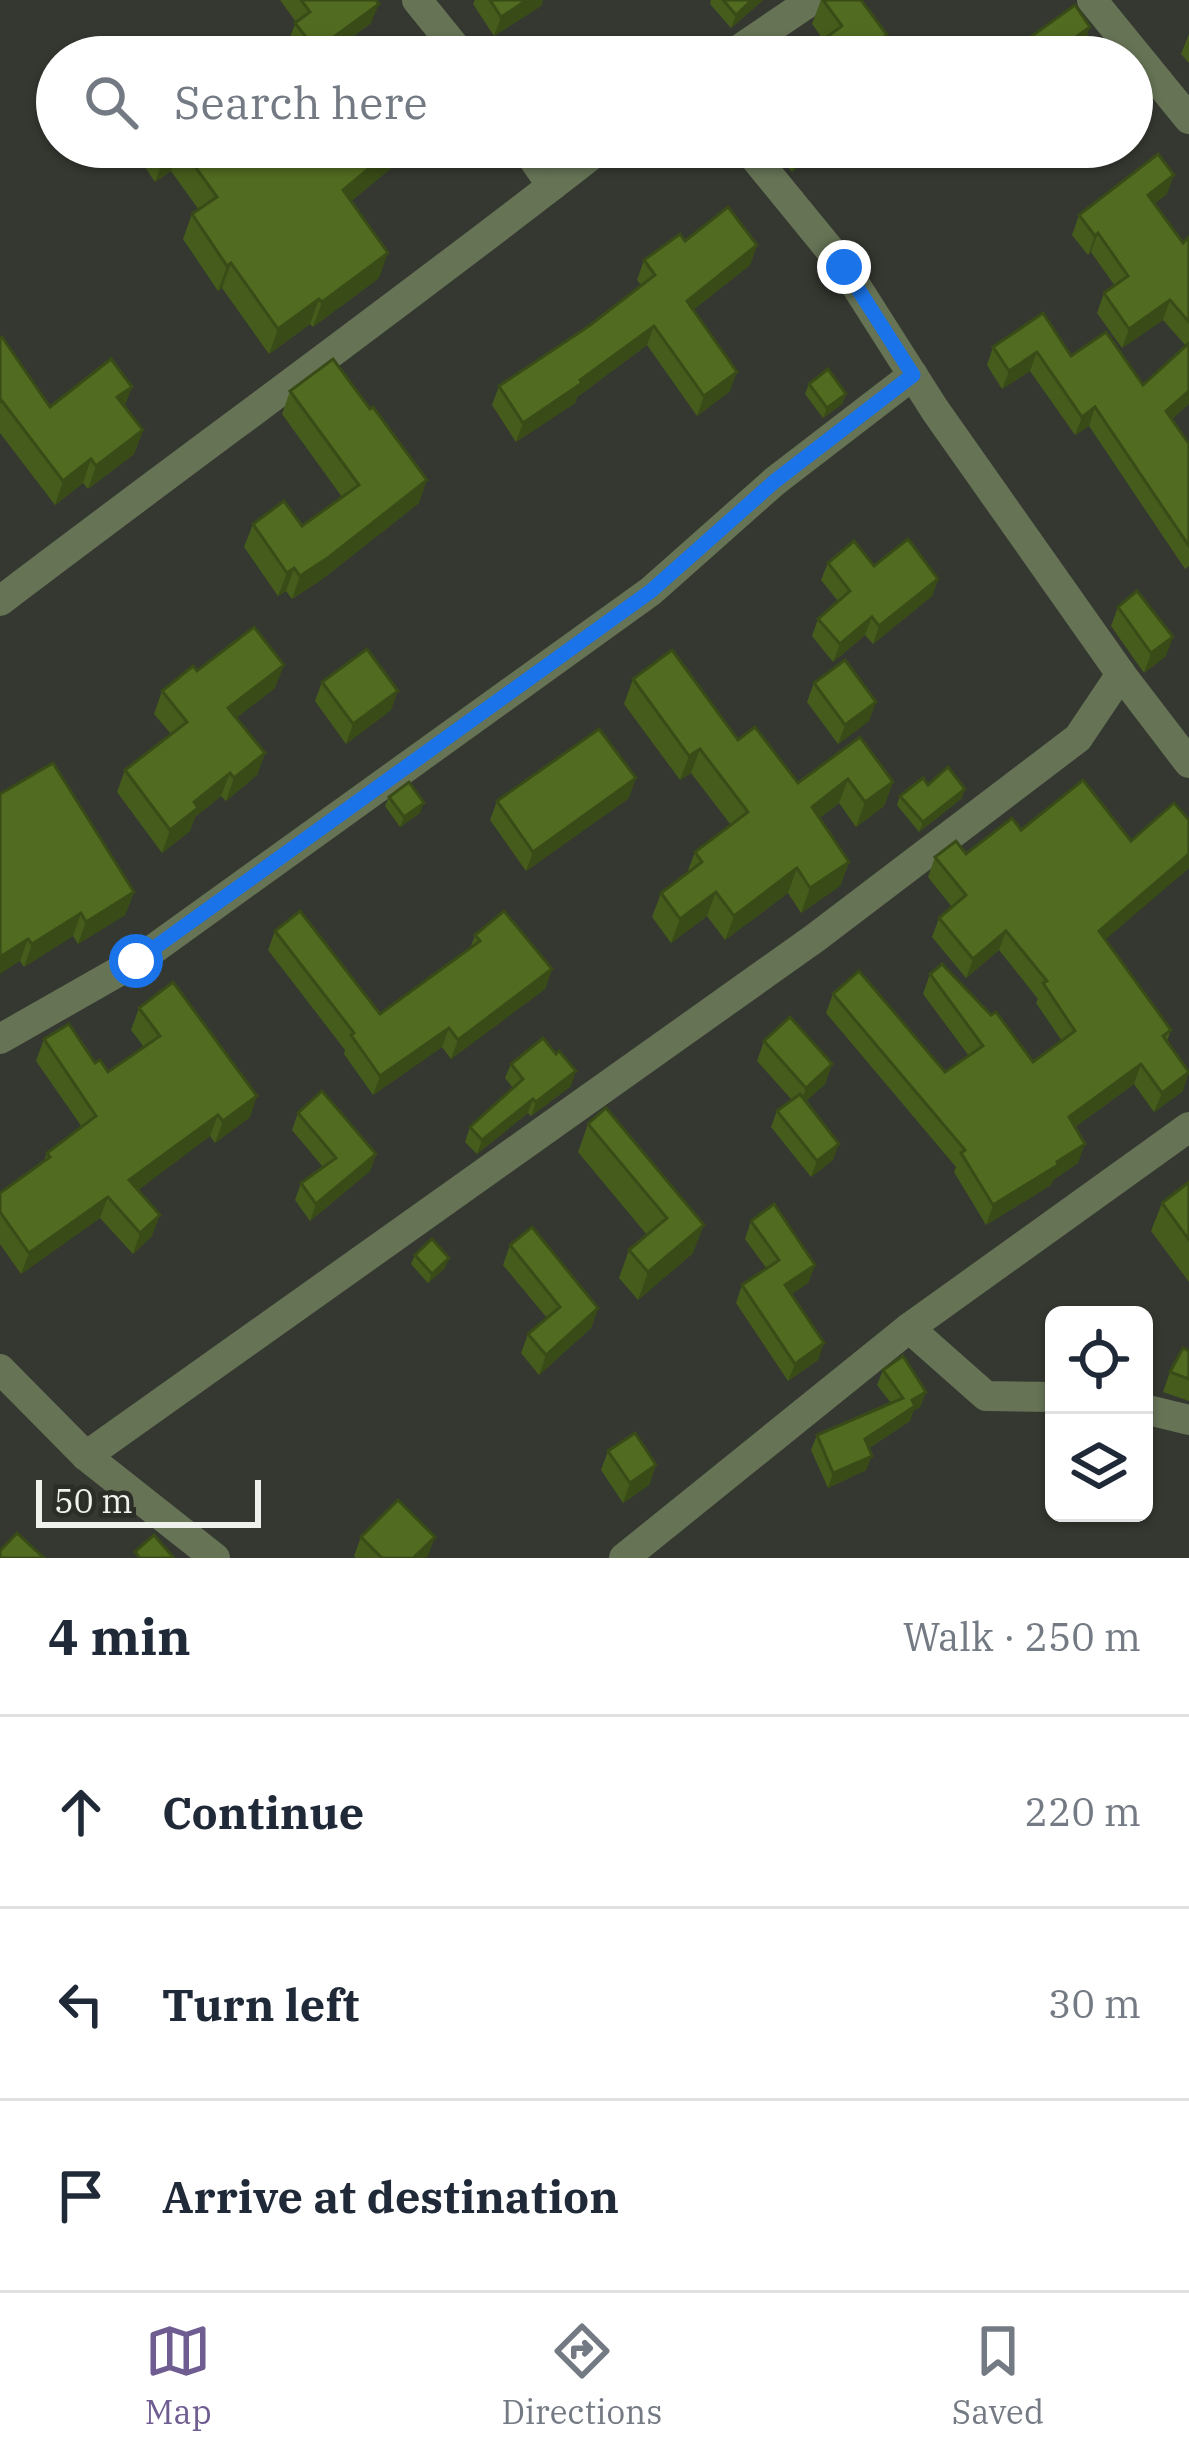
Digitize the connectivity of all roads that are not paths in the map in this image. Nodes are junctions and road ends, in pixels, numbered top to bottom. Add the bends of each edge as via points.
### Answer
1 (417, 0) edge
2 (812, 0) edge
3 (1092, 0) edge
4 (446, 36) edge
5 (759, 36) edge
6 (1121, 36) edge
7 (1153, 75) edge
8 (1189, 119) edge
9 (540, 168) edge
10 (575, 168) edge
11 (763, 168) edge
12 (552, 186) junction
13 (913, 375) junction
14 (0, 601) edge
15 (1121, 674) junction
16 (1189, 763) edge
17 (0, 1039) edge
18 (1189, 1127) edge
19 (909, 1328) junction
20 (0, 1370) edge
21 (1045, 1397) edge
22 (1153, 1411) edge
23 (1189, 1420) edge
24 (86, 1456) junction
25 (215, 1558) edge
26 (624, 1558) edge

1 - 4 street
2 - 5 street
3 - 6 street
7 - 8 street
9 - 12 street
10 - 12 street
11 - 13 street via 844,267
12 - 14 street
13 - 15 street
13 - 17 street via 633,604 136,961
15 - 16 street
15 - 24 street via 1078,738 815,938
18 - 19 street
19 - 21 street via 986,1396
19 - 26 street
20 - 24 street
22 - 23 street
24 - 25 street

